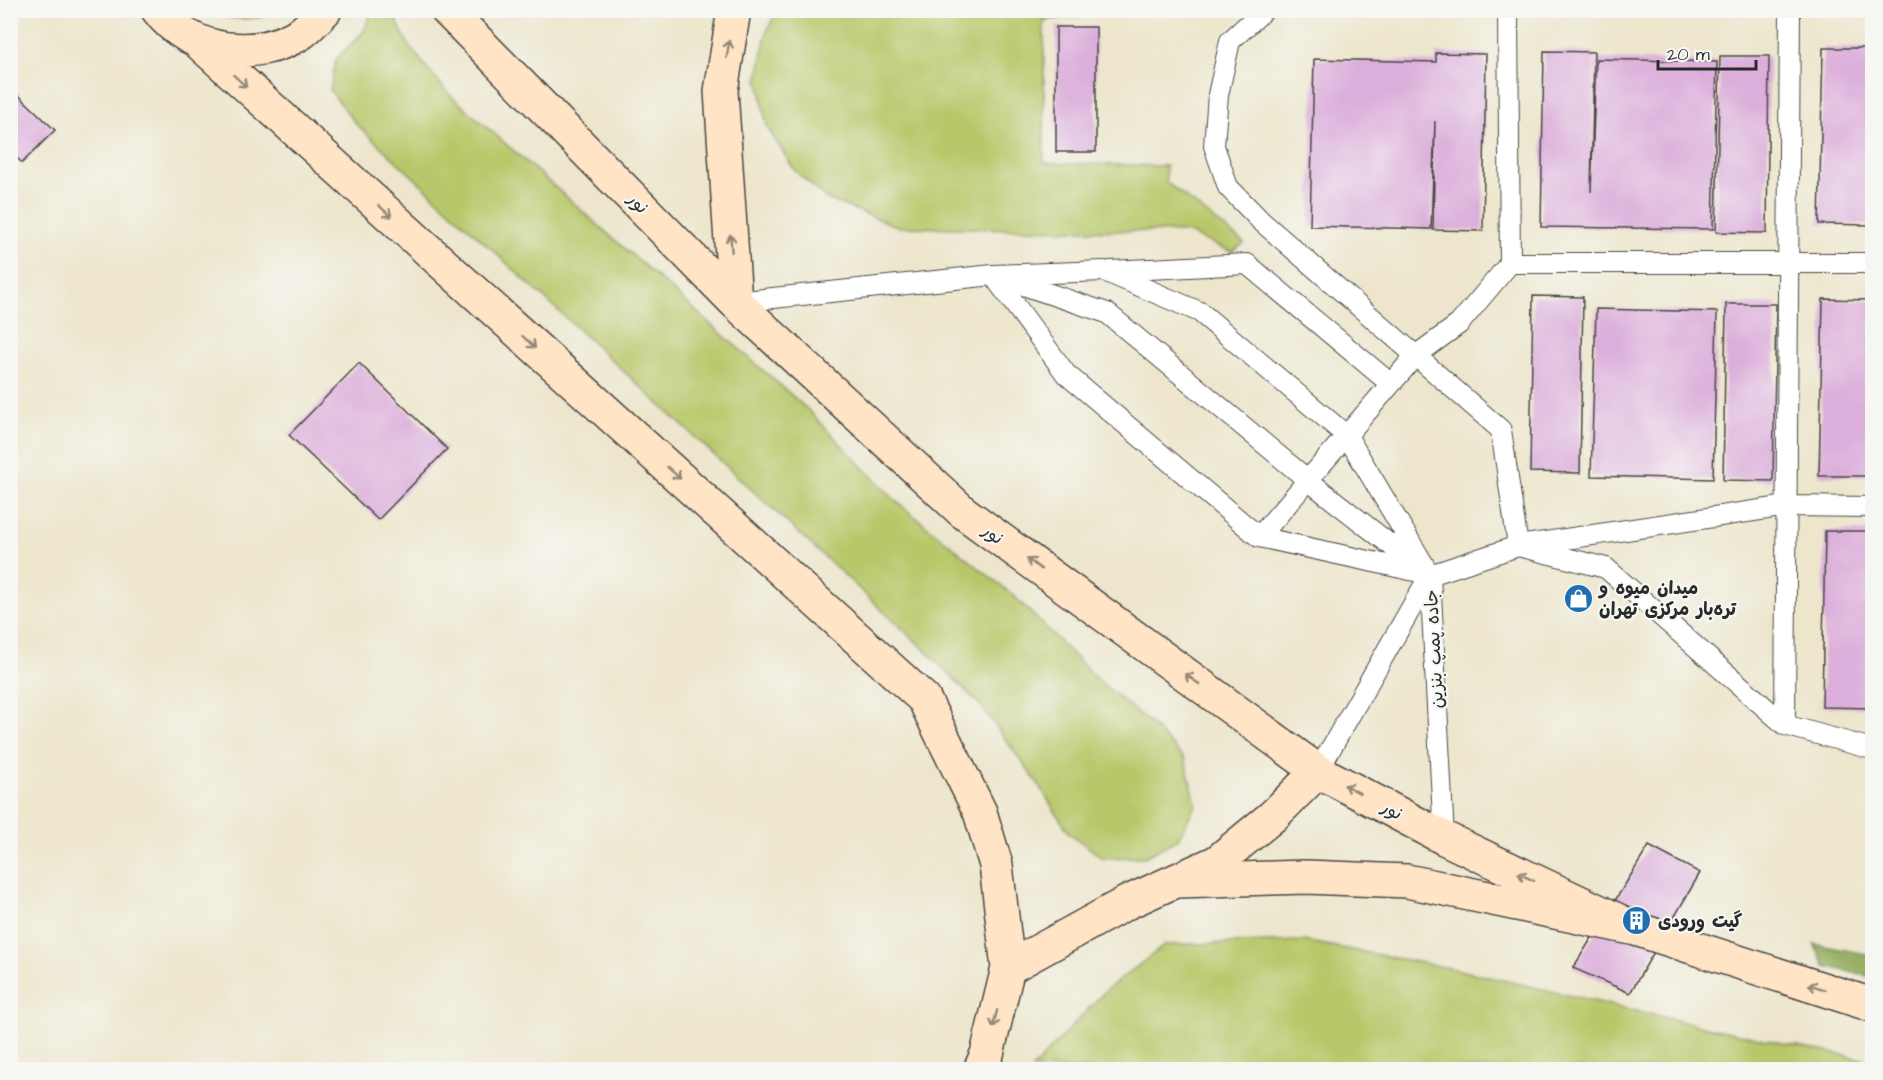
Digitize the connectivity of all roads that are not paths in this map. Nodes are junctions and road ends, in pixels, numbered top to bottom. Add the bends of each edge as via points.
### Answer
1 (158, 10) edge
2 (325, 10) edge
3 (447, 10) edge
4 (734, 10) edge
5 (1264, 10) edge
6 (1508, 10) edge
7 (1790, 10) edge
8 (196, 41) junction
9 (1510, 263) junction
10 (1789, 263) junction
11 (1872, 263) edge
12 (1104, 271) junction
13 (993, 275) junction
14 (735, 302) junction
15 (1415, 356) junction
16 (1391, 384) junction
17 (1347, 435) junction
18 (1309, 481) junction
19 (1788, 506) junction
20 (1872, 507) edge
21 (1259, 537) junction
22 (1518, 546) junction
23 (1430, 575) junction
24 (1785, 725) junction
25 (1872, 749) edge
26 (1318, 771) junction
27 (1444, 838) junction
28 (1178, 881) junction
29 (1636, 928) junction
30 (1008, 968) junction
31 (1872, 1005) edge
32 (980, 1070) edge

1 - 8 main road via 166,21
2 - 8 main road via 301,33 268,47 232,51
3 - 14 main road, نور
14 -> 4 main road via 721,91
5 - 15 lane via 1230,41 1218,95 1214,146 1228,187
6 - 9 lane
7 - 10 lane
8 -> 30 main road via 924,699 980,812 996,865
9 - 10 lane
9 - 15 lane via 1460,324
10 - 11 lane
10 - 19 lane
12 - 13 lane
12 - 16 lane via 1247,264
12 - 17 lane via 1200,312
13 - 14 lane
13 - 18 lane via 1107,313
13 - 21 lane via 1066,374
26 -> 14 main road, نور via 963,512
15 - 16 lane
15 - 22 lane via 1501,430
16 - 17 lane
17 - 18 lane
17 - 23 lane
18 - 21 lane
18 - 23 lane
19 - 20 lane, جاده پمپ بنزین
19 - 22 lane, جاده پمپ بنزین
19 - 24 lane
21 - 23 lane
22 - 23 lane, جاده پمپ بنزین
22 - 24 lane via 1606,568
23 - 26 lane
23 - 27 lane, جاده پمپ بنزین
24 - 25 lane
27 -> 26 main road, نور
26 - 28 main road via 1273,816 1217,862
29 -> 27 main road, نور
28 - 29 main road via 1306,877 1407,881
28 - 30 main road via 1126,903
31 -> 29 main road
30 -> 32 main road

